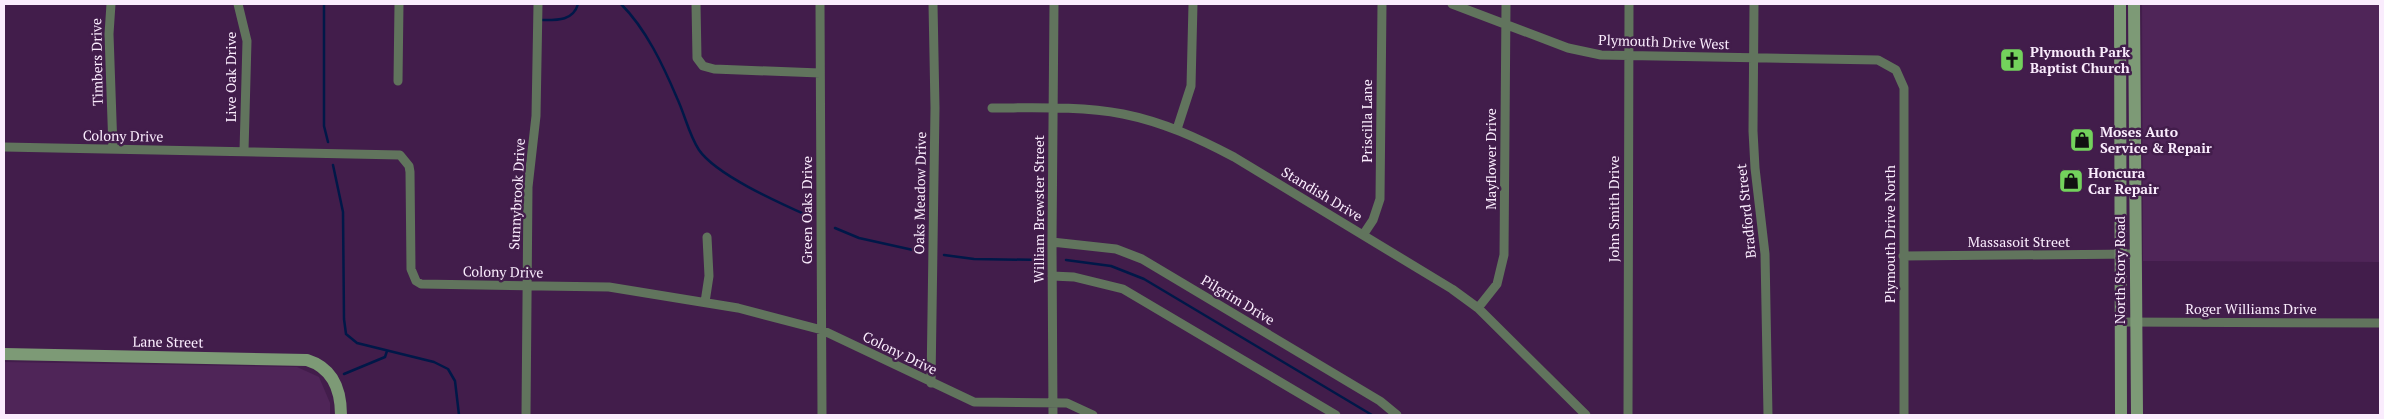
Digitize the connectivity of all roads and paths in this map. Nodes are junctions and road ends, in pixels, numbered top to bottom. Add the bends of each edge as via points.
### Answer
1 (111, 4) edge
2 (238, 4) edge
3 (400, 4) edge
4 (538, 4) edge
5 (696, 4) edge
6 (820, 4) edge
7 (933, 4) edge
8 (1054, 4) edge
9 (1193, 4) edge
10 (1382, 4) edge
11 (1452, 4) edge
12 (1506, 4) edge
13 (1629, 4) edge
14 (1754, 4) edge
15 (2120, 4) edge
16 (2134, 4) edge
17 (1506, 25) junction
18 (1629, 57) junction
19 (1754, 58) junction
20 (1884, 62) joint
21 (820, 73) junction
22 (398, 81) dead end
23 (992, 108) dead end
24 (1053, 108) junction
25 (1177, 130) junction
26 (4, 148) edge
27 (113, 149) junction
28 (244, 152) junction
29 (1363, 234) junction
30 (707, 237) dead end
31 (1052, 242) junction
32 (2135, 254) junction
33 (2121, 255) junction
34 (1903, 256) junction
35 (1052, 276) junction
36 (526, 286) junction
37 (705, 302) junction
38 (1478, 308) junction
39 (2121, 322) junction
40 (2136, 323) junction
41 (2380, 323) edge
42 (822, 330) junction
43 (4, 354) edge
44 (930, 383) junction
45 (1053, 403) junction
46 (341, 415) edge
47 (526, 415) edge
48 (822, 415) edge
49 (1053, 415) edge
50 (1092, 415) edge
51 (1336, 415) edge
52 (1397, 415) edge
53 (1586, 415) edge
54 (1628, 415) edge
55 (1768, 415) edge
56 (1904, 415) edge
57 (2121, 415) edge
58 (2137, 415) edge

1 - 27 street, Timbers Drive
2 - 28 street, Live Oak Drive via 247,41
3 - 22 street
4 - 36 street, Sunnybrook Drive via 536,116 528,187
5 - 21 street via 697,58 703,66
6 - 21 street, Green Oaks Drive
7 - 44 street, Oaks Meadow Drive via 935,108
8 - 24 street, William Brewster Street
9 - 25 street via 1191,86
10 - 29 street, Priscilla Lane via 1380,199
11 - 17 street, Plymouth Drive West
12 - 17 street, Mayflower Drive
13 - 18 street, John Smith Drive
14 - 19 street, Bradford Street
15 - 33 main road, North Story Road
16 - 32 main road, North Story Road
17 - 18 street, Plymouth Drive West via 1580,52
17 - 38 street, Mayflower Drive via 1504,255 1497,284
18 - 19 street, Plymouth Drive West
18 - 54 street, John Smith Drive
19 - 20 street, Plymouth Drive West
19 - 55 street, Bradford Street via 1755,168 1765,254
20 - 34 street, Plymouth Drive North via 1896,70 1904,88
21 - 42 street, Green Oaks Drive
23 - 24 street, Standish Drive
24 - 25 street, Standish Drive via 1123,114
24 - 31 street, William Brewster Street
25 - 29 street, Standish Drive via 1234,157
26 - 27 street, Colony Drive
27 - 28 street, Colony Drive
28 - 36 street, Colony Drive via 400,155 410,172 410,269 416,282
29 - 38 street, Standish Drive
30 - 37 street via 709,276
31 - 35 street, William Brewster Street
31 - 52 street, Pilgrim Drive via 1116,249 1142,259 1380,401
32 - 33 street, Massasoit Street
32 - 40 main road, North Story Road
33 - 34 street, Massasoit Street
33 - 39 main road, North Story Road
34 - 56 street, Plymouth Drive North
35 - 45 street, William Brewster Street
35 - 51 street via 1123,289
36 - 37 street, Colony Drive via 609,287
36 - 47 street, Sunnybrook Drive
37 - 42 street, Colony Drive
38 - 53 street, Standish Drive
39 - 40 street, Roger Williams Drive
39 - 57 main road, North Story Road
40 - 41 street, Roger Williams Drive
40 - 58 main road, North Story Road
42 - 44 street, Colony Drive
42 - 48 street, Green Oaks Drive
43 - 46 main road, Lane Street via 298,358 314,362 327,372 337,387
44 - 45 street, Colony Drive via 974,402
45 - 49 street, William Brewster Street
45 - 50 street, Colony Drive via 1067,403

